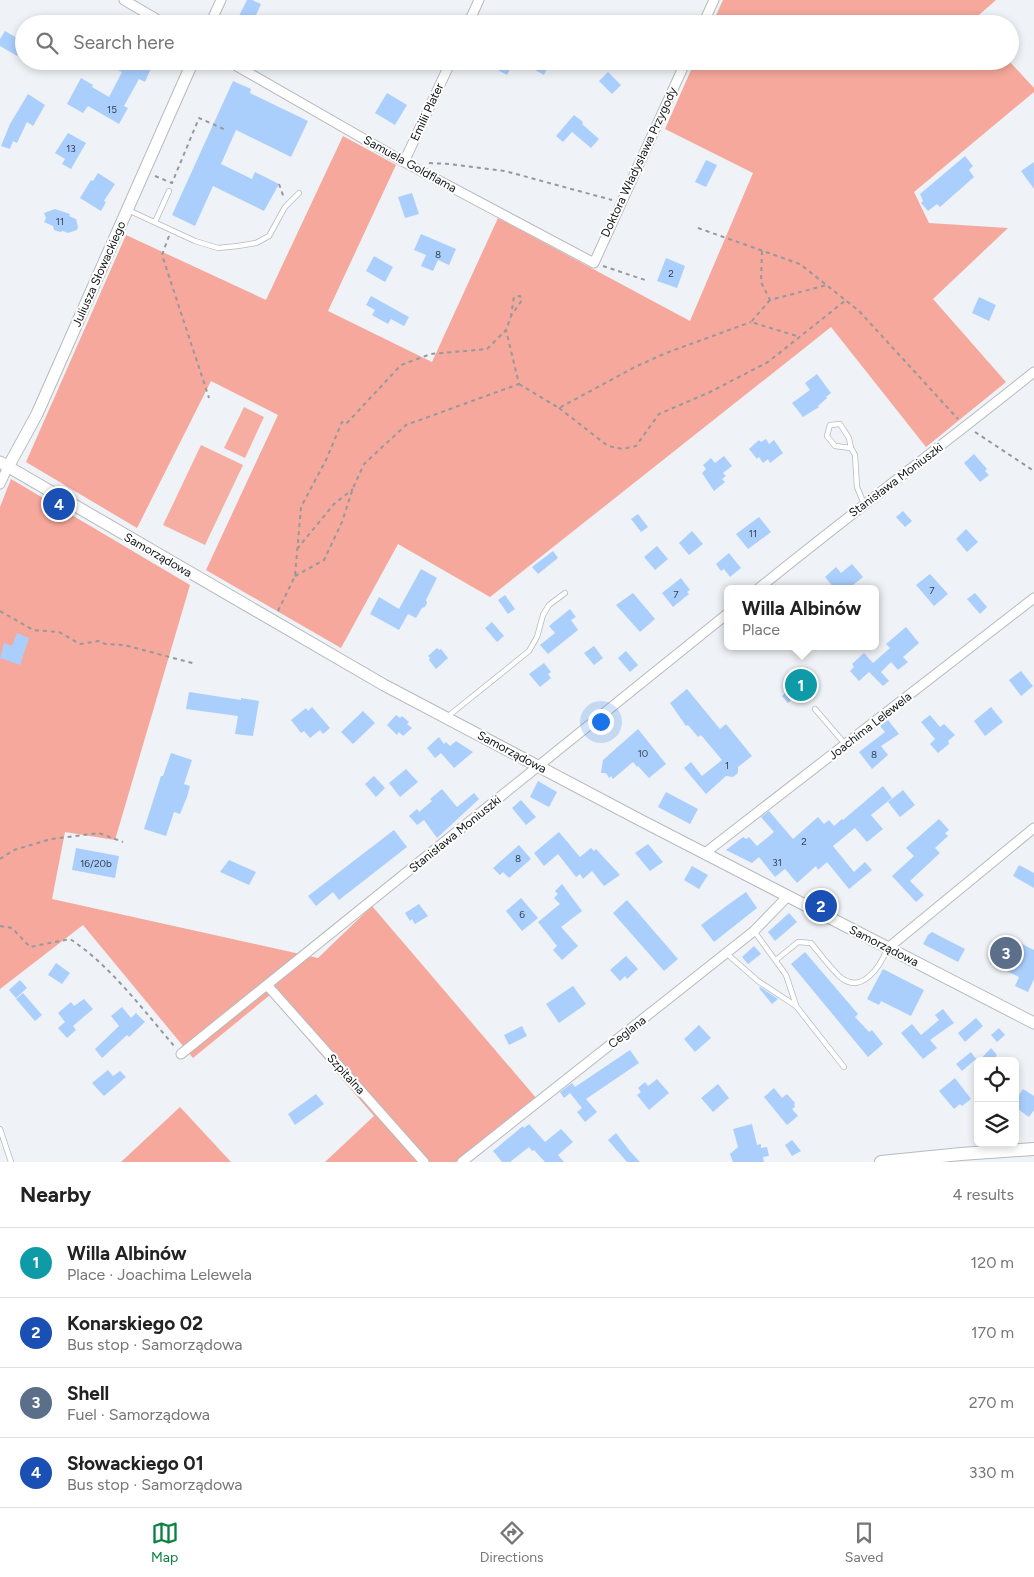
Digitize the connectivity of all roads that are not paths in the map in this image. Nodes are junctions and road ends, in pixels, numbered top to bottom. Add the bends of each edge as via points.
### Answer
1 (124, 0) edge
2 (221, 0) edge
3 (479, 0) edge
4 (714, 0) edge
5 (150, 15) edge
6 (214, 15) edge
7 (472, 15) edge
8 (707, 15) edge
9 (188, 70) edge
10 (244, 70) edge
11 (446, 70) edge
12 (682, 70) edge
13 (404, 162) junction
14 (169, 191) dead end
15 (299, 193) dead end
16 (127, 209) junction
17 (155, 222) junction
18 (594, 263) joint
19 (1034, 372) edge
20 (851, 448) junction
21 (4, 464) edge
22 (0, 484) edge
23 (864, 504) junction
24 (763, 585) edge
25 (565, 593) dead end
26 (1034, 598) edge
27 (724, 616) edge
28 (815, 709) dead end
29 (447, 717) junction
30 (845, 745) junction
31 (539, 766) junction
32 (1034, 828) edge
33 (705, 854) junction
34 (788, 896) junction
35 (754, 931) junction
36 (888, 948) junction
37 (726, 953) junction
38 (776, 960) junction
39 (267, 985) junction
40 (796, 1006) junction
41 (1034, 1022) edge
42 (182, 1054) road end
43 (844, 1067) dead end
44 (0, 1129) edge
45 (1034, 1149) edge
46 (910, 1160) edge
47 (11, 1162) edge
48 (424, 1162) edge
49 (462, 1162) edge
50 (881, 1162) edge

1 - 5 street
2 - 6 street
3 - 7 street
4 - 8 street
9 - 16 street, Juliusza Słowackiego
10 - 13 street, Samuela Goldflama
11 - 13 street, Emilii Plater
12 - 18 street, Doktora Władysława Przygody
13 - 18 street, Samuela Goldflama
14 - 17 lane
15 - 17 lane via 286,206 269,236 256,243 218,248
16 - 17 lane
16 - 21 street, Juliusza Słowackiego via 37,414
19 - 23 street, Stanisława Moniuszki
20 - 20 lane via 840,424 830,424 828,436 835,446
20 - 23 lane via 855,454 857,487
21 - 22 street, Juliusza Słowackiego
21 - 29 street, Samorządowa via 384,685
23 - 24 street, Stanisława Moniuszki
25 - 29 lane via 549,605 529,651
26 - 30 street, Joachima Lelewela
27 - 31 street, Stanisława Moniuszki
28 - 30 lane
29 - 31 street, Samorządowa
30 - 33 street, Joachima Lelewela
31 - 33 street, Samorządowa
31 - 39 street, Stanisława Moniuszki
32 - 36 street
33 - 34 street, Samorządowa
34 - 35 street, Ceglana
34 - 36 street, Samorządowa
35 - 37 street, Ceglana
35 - 38 lane
36 - 38 lane via 874,972 860,981 850,982 840,977 811,943 798,942
36 - 41 street, Samorządowa
37 - 40 lane via 758,981
37 - 49 street, Ceglana
38 - 40 lane via 786,975
39 - 42 street, Stanisława Moniuszki
39 - 48 street, Szpitalna
40 - 43 lane
44 - 47 lane
45 - 46 main road
46 - 50 main road

